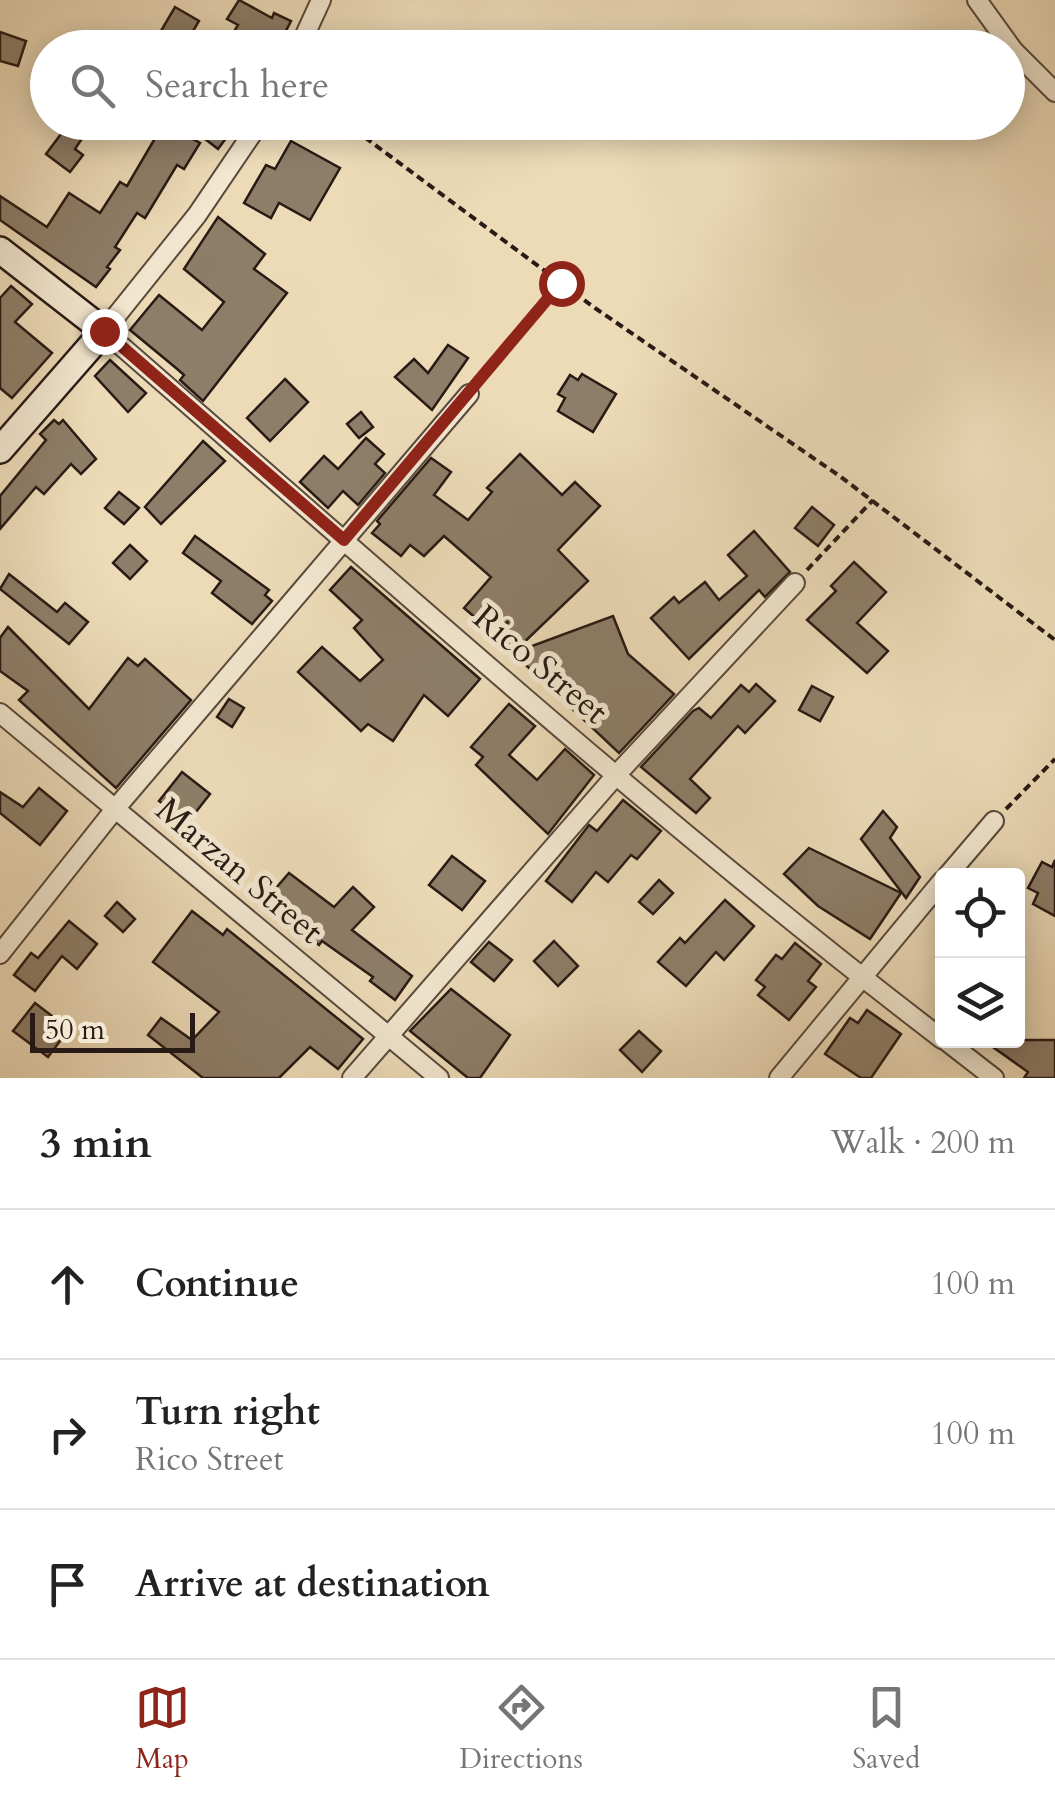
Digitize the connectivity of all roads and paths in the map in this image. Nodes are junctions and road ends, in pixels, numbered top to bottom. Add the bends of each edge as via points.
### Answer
1 (321, 0) edge
2 (976, 0) edge
3 (307, 30) edge
4 (998, 30) edge
5 (1025, 62) edge
6 (1055, 92) edge
7 (248, 140) edge
8 (368, 140) edge
9 (0, 250) edge
10 (561, 283) junction
11 (104, 331) junction
12 (469, 394) joint
13 (0, 450) edge
14 (872, 500) junction
15 (344, 540) junction
16 (794, 583) joint
17 (1055, 640) edge
18 (0, 713) edge
19 (1055, 758) edge
20 (618, 773) junction
21 (115, 809) junction
22 (994, 821) joint
23 (954, 868) edge
24 (935, 890) edge
25 (0, 954) edge
26 (860, 976) junction
27 (935, 1033) edge
28 (388, 1035) junction
29 (955, 1048) edge
30 (352, 1078) edge
31 (439, 1078) edge
32 (779, 1078) edge
33 (994, 1078) edge

1 - 3 street
2 - 4 street
5 - 6 street
7 - 11 street
8 - 10 path
9 - 11 main road
10 - 12 path
10 - 14 path
11 - 13 main road
11 - 15 street, Rico Street
12 - 15 street
14 - 16 path
14 - 17 path
15 - 20 street, Rico Street
15 - 21 street
16 - 20 street
18 - 21 street, Marzan Street
19 - 22 path
20 - 26 street, Rico Street
20 - 28 street
21 - 25 street
21 - 28 street, Marzan Street
22 - 23 street
24 - 26 street
26 - 27 street, Rico Street
26 - 32 street
28 - 30 street
28 - 31 street, Marzan Street
29 - 33 street, Rico Street

